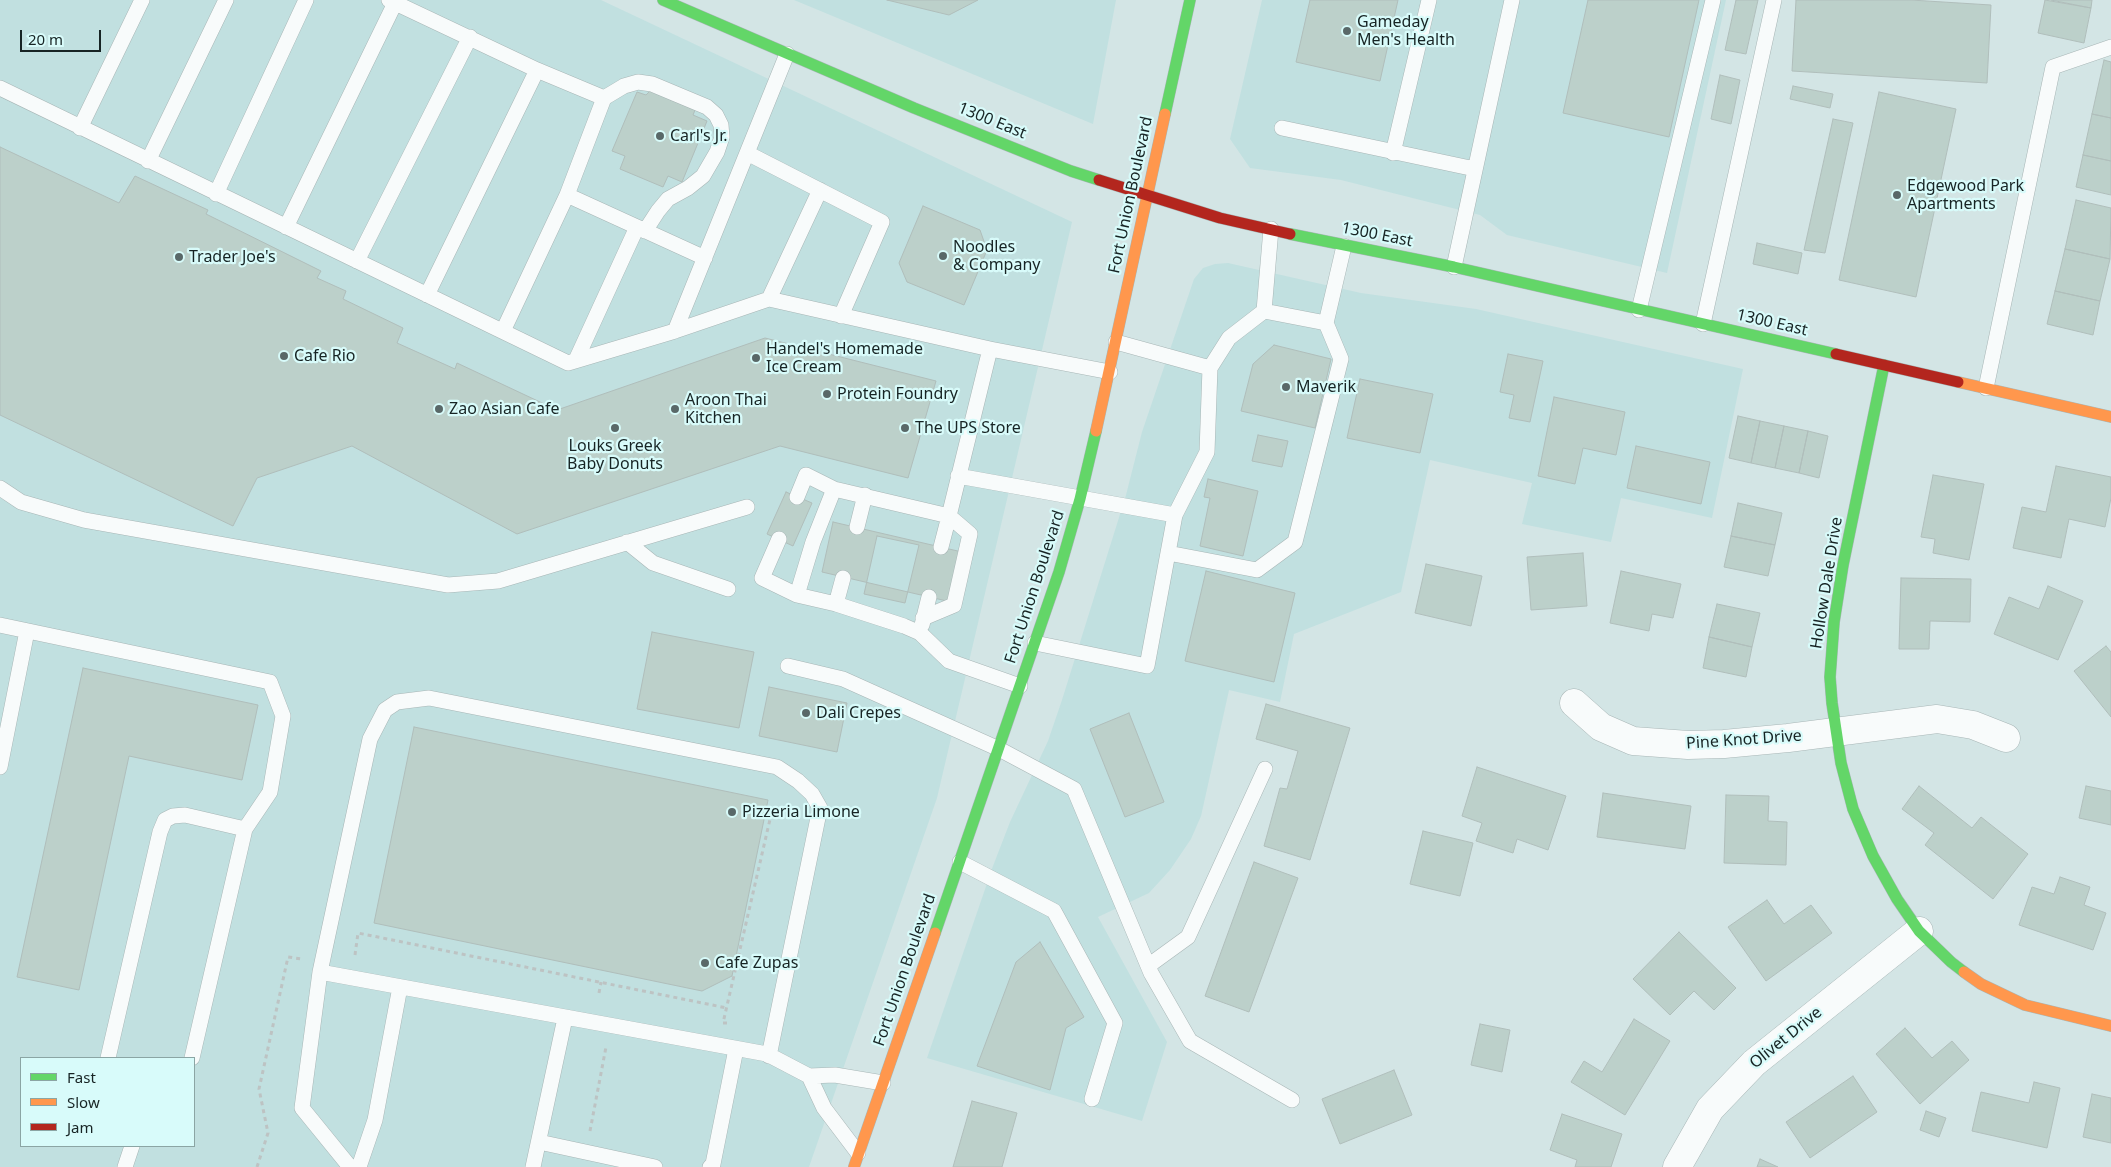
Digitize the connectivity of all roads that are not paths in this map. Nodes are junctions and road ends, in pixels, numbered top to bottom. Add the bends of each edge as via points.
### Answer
1 (142, 0) edge
2 (226, 0) edge
3 (306, 0) edge
4 (663, 0) edge
5 (1190, 0) edge
6 (1429, 0) edge
7 (1512, 0) edge
8 (1713, 0) edge
9 (1774, 0) edge
10 (392, 1) edge
11 (470, 37) junction
12 (2111, 48) edge
13 (787, 54) junction
14 (537, 70) junction
15 (0, 88) edge
16 (604, 98) junction
17 (80, 128) junction
18 (1282, 128) dead end
19 (747, 153) junction
20 (1394, 153) junction
21 (148, 161) junction
22 (1475, 169) junction
23 (820, 190) junction
24 (216, 194) junction
25 (567, 195) junction
26 (1147, 195) junction
27 (286, 228) junction
28 (641, 229) junction
29 (1271, 230) junction
30 (1344, 246) junction
31 (705, 258) junction
32 (356, 261) junction
33 (1454, 267) junction
34 (427, 295) junction
35 (769, 299) junction
36 (1639, 310) junction
37 (1264, 311) junction
38 (841, 316) junction
39 (1326, 322) junction
40 (1703, 324) junction
41 (675, 331) junction
42 (503, 332) junction
43 (1116, 342) junction
44 (990, 349) junction
45 (576, 360) junction
46 (1884, 365) junction
47 (1210, 368) junction
48 (1110, 372) junction
49 (1986, 388) junction
50 (2111, 417) edge
51 (958, 476) junction
52 (0, 488) edge
53 (834, 488) junction
54 (865, 495) junction
55 (797, 497) dead end
56 (1080, 499) junction
57 (747, 507) dead end
58 (1175, 515) junction
59 (949, 516) junction
60 (856, 527) dead end
61 (779, 539) dead end
62 (627, 542) junction
63 (941, 547) dead end
64 (1168, 553) junction
65 (844, 578) dead end
66 (728, 589) dead end
67 (798, 594) junction
68 (929, 597) dead end
69 (836, 604) junction
70 (923, 618) junction
71 (0, 625) edge
72 (27, 631) junction
73 (920, 634) junction
74 (1035, 643) junction
75 (788, 666) dead end
76 (1020, 686) junction
77 (1574, 703) dead end
78 (1835, 732) junction
79 (2006, 738) dead end
80 (999, 749) junction
81 (0, 767) edge
82 (1265, 769) dead end
83 (245, 829) junction
84 (960, 862) junction
85 (1919, 931) junction
86 (1148, 966) junction
87 (320, 972) junction
88 (400, 987) junction
89 (565, 1018) junction
90 (2111, 1026) edge
91 (736, 1049) junction
92 (770, 1056) junction
93 (108, 1057) edge
94 (192, 1057) edge
95 (808, 1076) junction
96 (883, 1083) junction
97 (1092, 1099) dead end
98 (1292, 1100) dead end
99 (539, 1142) junction
100 (132, 1147) edge
101 (856, 1160) edge
102 (125, 1167) edge
103 (350, 1167) edge
104 (358, 1167) edge
105 (534, 1167) edge
106 (655, 1167) edge
107 (710, 1167) edge
108 (1677, 1167) edge

1 - 17 lane
2 - 21 lane
3 - 24 lane
4 - 13 main road, 1300 East
5 - 26 main road, Fort Union Boulevard
6 - 20 lane
7 - 22 lane
8 - 36 lane
9 - 40 lane
10 - 11 lane
10 - 27 lane
11 - 14 lane
11 - 32 lane
12 - 49 lane via 2053,67
13 - 19 lane
13 - 26 main road, 1300 East via 1071,171
14 - 16 lane
14 - 34 lane
15 - 17 lane
16 - 25 lane
16 - 28 lane via 624,86 638,82 652,84 707,107 721,125 722,137 717,152 703,176 668,199
17 - 21 lane
18 - 20 lane
19 - 23 lane
19 - 31 lane
20 - 22 lane
21 - 24 lane
22 - 33 lane
23 - 35 lane
23 - 38 lane via 882,222
24 - 27 lane
25 - 28 lane
25 - 42 lane
26 - 29 main road, 1300 East
26 - 43 main road, Fort Union Boulevard
27 - 32 lane
28 - 31 lane
28 - 45 lane
29 - 30 main road, 1300 East
29 - 37 lane
30 - 33 main road, 1300 East
30 - 39 lane
31 - 41 lane
32 - 34 lane
33 - 36 main road, 1300 East
34 - 42 lane
35 - 38 lane
35 - 41 lane
36 - 40 main road, 1300 East
37 - 39 lane
37 - 47 lane via 1229,338
38 - 44 lane
39 - 64 lane via 1341,359 1295,542 1257,570
40 - 46 main road, 1300 East
41 - 45 lane
42 - 45 lane via 568,363
43 - 47 lane
43 - 48 main road, Fort Union Boulevard
44 - 48 lane
44 - 51 lane
46 - 49 main road, 1300 East
46 - 78 main road, Hollow Dale Drive via 1834,622 1830,677
47 - 58 lane via 1206,452
48 - 56 main road, Fort Union Boulevard
49 - 50 main road, 1300 East
51 - 56 lane
51 - 59 lane
52 - 62 lane via 21,502 84,520 448,586 498,581
53 - 54 lane
53 - 55 lane via 806,474
53 - 67 lane via 813,542
54 - 59 lane
54 - 60 lane
56 - 58 lane
56 - 74 main road, Fort Union Boulevard
57 - 62 lane
58 - 64 lane
59 - 63 lane
59 - 70 lane via 970,534 954,605
61 - 67 lane via 762,578
62 - 66 lane via 653,563
64 - 74 lane via 1147,666
65 - 69 lane
67 - 69 lane
68 - 70 lane
69 - 73 lane
70 - 73 lane
71 - 72 lane
72 - 81 lane
72 - 83 lane via 270,682 283,716 270,792
73 - 76 lane via 949,661
74 - 76 main road, Fort Union Boulevard
75 - 80 lane via 844,679
76 - 80 main road, Fort Union Boulevard
77 - 78 street, Pine Knot Drive via 1601,727 1633,741 1724,744
78 - 79 street, Pine Knot Drive via 1937,719 1972,725
78 - 85 main road, Hollow Dale Drive via 1853,809 1863,833 1897,900
80 - 84 main road, Fort Union Boulevard
80 - 86 lane via 1074,789
82 - 86 lane via 1188,937
83 - 93 lane via 185,815 165,820
83 - 94 lane
84 - 96 main road, Fort Union Boulevard
84 - 97 lane via 1054,911 1115,1023
85 - 90 main road, Hollow Dale Drive via 1951,962 1981,984 2025,1005
85 - 108 street, Olivet Drive via 1754,1063 1710,1109
86 - 98 lane via 1190,1041
87 - 88 lane
87 - 92 lane via 370,739 385,710 397,702 429,698 776,767 812,794 820,808
87 - 103 lane via 302,1108
88 - 89 lane
88 - 104 lane via 375,1120
89 - 91 lane
89 - 99 lane
91 - 92 lane
91 - 107 lane
92 - 95 lane
95 - 96 lane via 835,1075
95 - 101 lane
96 - 101 main road, Fort Union Boulevard
99 - 105 lane
99 - 106 lane
100 - 102 lane

